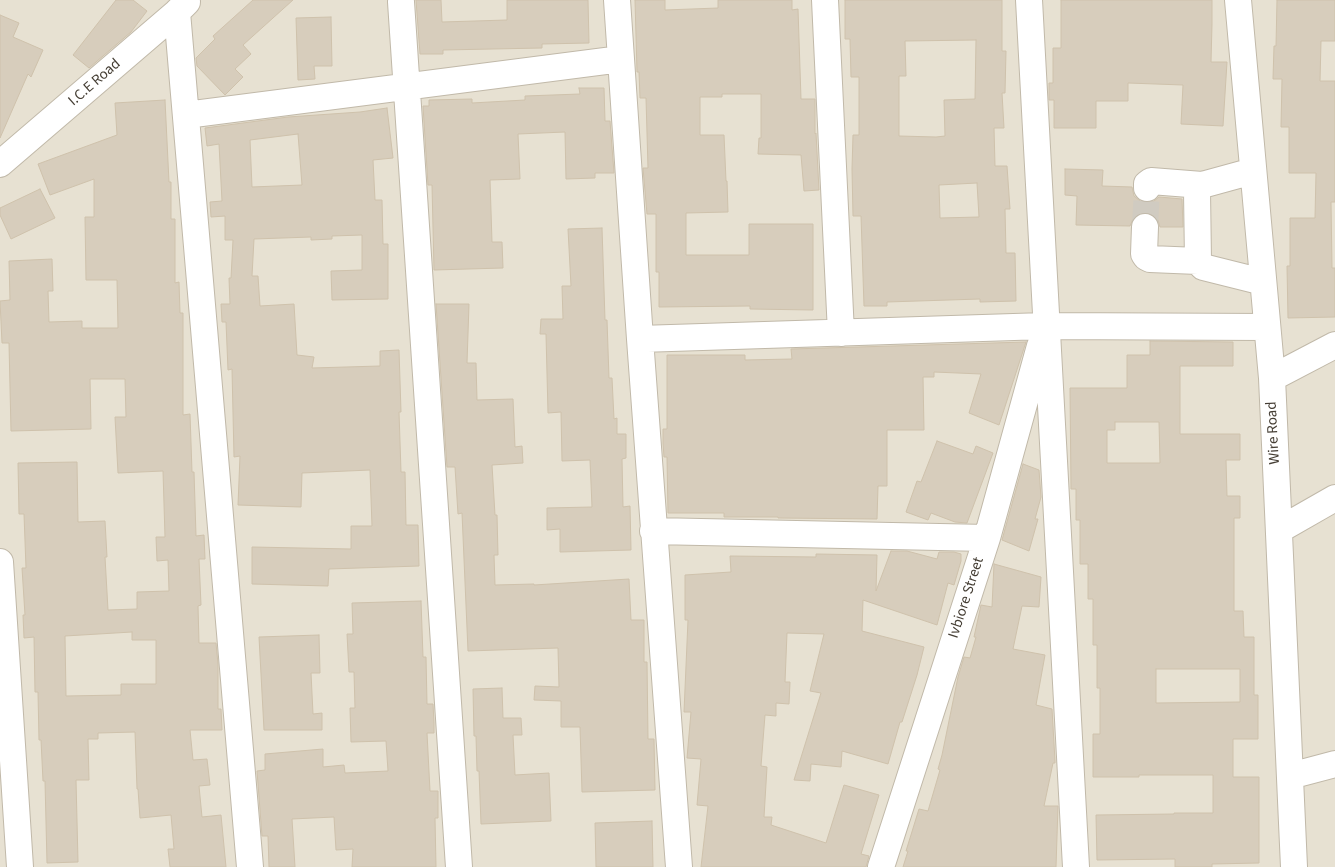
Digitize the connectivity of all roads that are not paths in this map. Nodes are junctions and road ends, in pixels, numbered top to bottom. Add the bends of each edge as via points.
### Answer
1 (617, 0) edge
2 (825, 0) edge
3 (1028, 0) edge
4 (1238, 0) edge
5 (401, 2) dead end
6 (183, 6) edge
7 (621, 59) junction
8 (407, 87) junction
9 (186, 115) junction
10 (0, 164) edge
11 (1253, 171) junction
12 (1202, 185) junction
13 (1147, 188) dead end
14 (1145, 227) tunnel mouth
15 (1198, 261) junction
16 (1263, 282) junction
17 (1045, 326) junction
18 (1267, 327) junction
19 (840, 333) junction
20 (640, 339) junction
21 (1335, 345) edge
22 (1272, 378) junction
23 (1335, 498) edge
24 (654, 530) junction
25 (1279, 530) junction
26 (987, 538) junction
27 (0, 562) edge
28 (1335, 764) edge
29 (1290, 776) junction
30 (20, 867) edge
31 (250, 867) edge
32 (459, 867) edge
33 (679, 867) edge
34 (881, 867) edge
35 (1076, 867) edge
36 (1294, 867) edge

1 - 7 street
2 - 19 street
3 - 17 street
4 - 11 street, Wire Road
5 - 8 street
6 - 9 street
6 - 10 street, I.C.E Road
7 - 8 street
7 - 20 street
8 - 9 street
8 - 32 street
9 - 31 street
11 - 12 street
11 - 16 street, Wire Road
12 - 13 street via 1151,181
12 - 15 street via 1197,192
14 - 15 street via 1146,257
15 - 16 street via 1203,267
16 - 18 street, Wire Road
17 - 18 street
17 - 19 street
17 - 26 street, Ivbiore Street
17 - 35 street
18 - 22 street, Wire Road
19 - 20 street
20 - 24 street
21 - 22 street
22 - 25 street, Wire Road
23 - 25 street
24 - 26 street
24 - 33 street
25 - 29 street, Wire Road
26 - 34 street, Ivbiore Street
27 - 30 street
28 - 29 street
29 - 36 street, Wire Road

